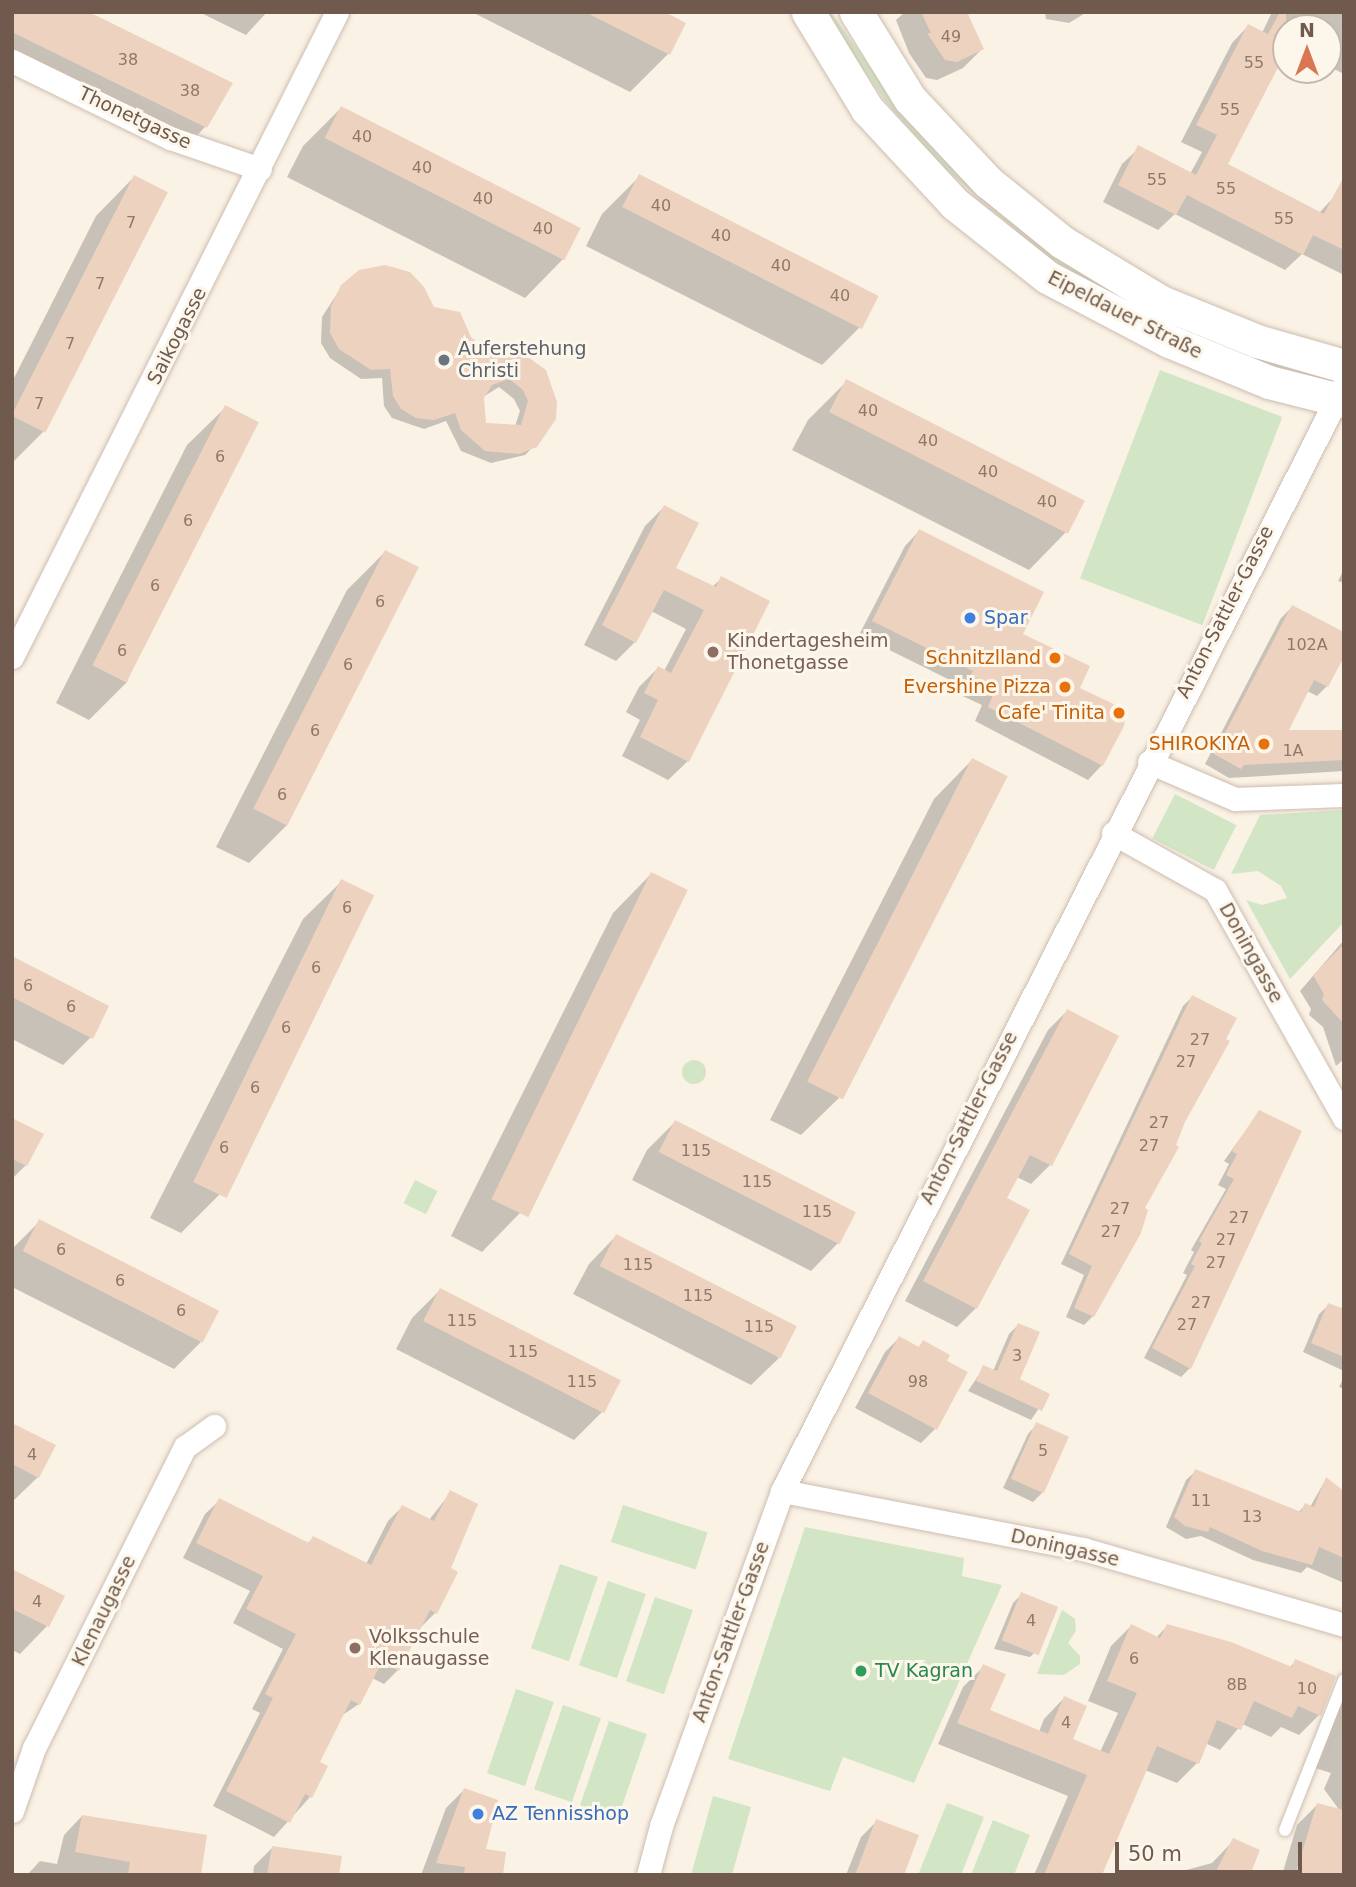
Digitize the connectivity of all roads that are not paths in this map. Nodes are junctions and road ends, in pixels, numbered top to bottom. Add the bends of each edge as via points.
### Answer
1 (337, 12) edge
2 (808, 12) edge
3 (856, 12) edge
4 (12, 61) edge
5 (260, 169) junction
6 (1344, 366) edge
7 (1340, 395) edge
8 (12, 657) edge
9 (1149, 762) junction
10 (1344, 795) edge
11 (1113, 833) junction
12 (1344, 1118) edge
13 (215, 1426) dead end
14 (782, 1491) junction
15 (1344, 1625) edge
16 (1344, 1681) edge
17 (12, 1811) edge
18 (1285, 1829) dead end
19 (648, 1875) edge

1 - 5 street, Saikogasse
2 - 7 main road, Eipeldauer Straße via 867,109 955,204 1047,277 1169,341 1269,382
3 - 6 main road, Eipeldauer Straße via 909,99 988,182 1062,242 1161,302 1257,341
4 - 5 street, Thonetgasse via 170,138
5 - 8 street, Saikogasse
7 - 9 street, Anton-Sattler-Gasse
9 - 10 street via 1235,799
9 - 11 street, Anton-Sattler-Gasse
11 - 12 street, Doningasse via 1215,890
11 - 14 street, Anton-Sattler-Gasse
13 - 17 street, Klenaugasse via 185,1447 34,1748
14 - 15 street, Doningasse via 1083,1549
14 - 19 street, Anton-Sattler-Gasse via 661,1826
16 - 18 lane

